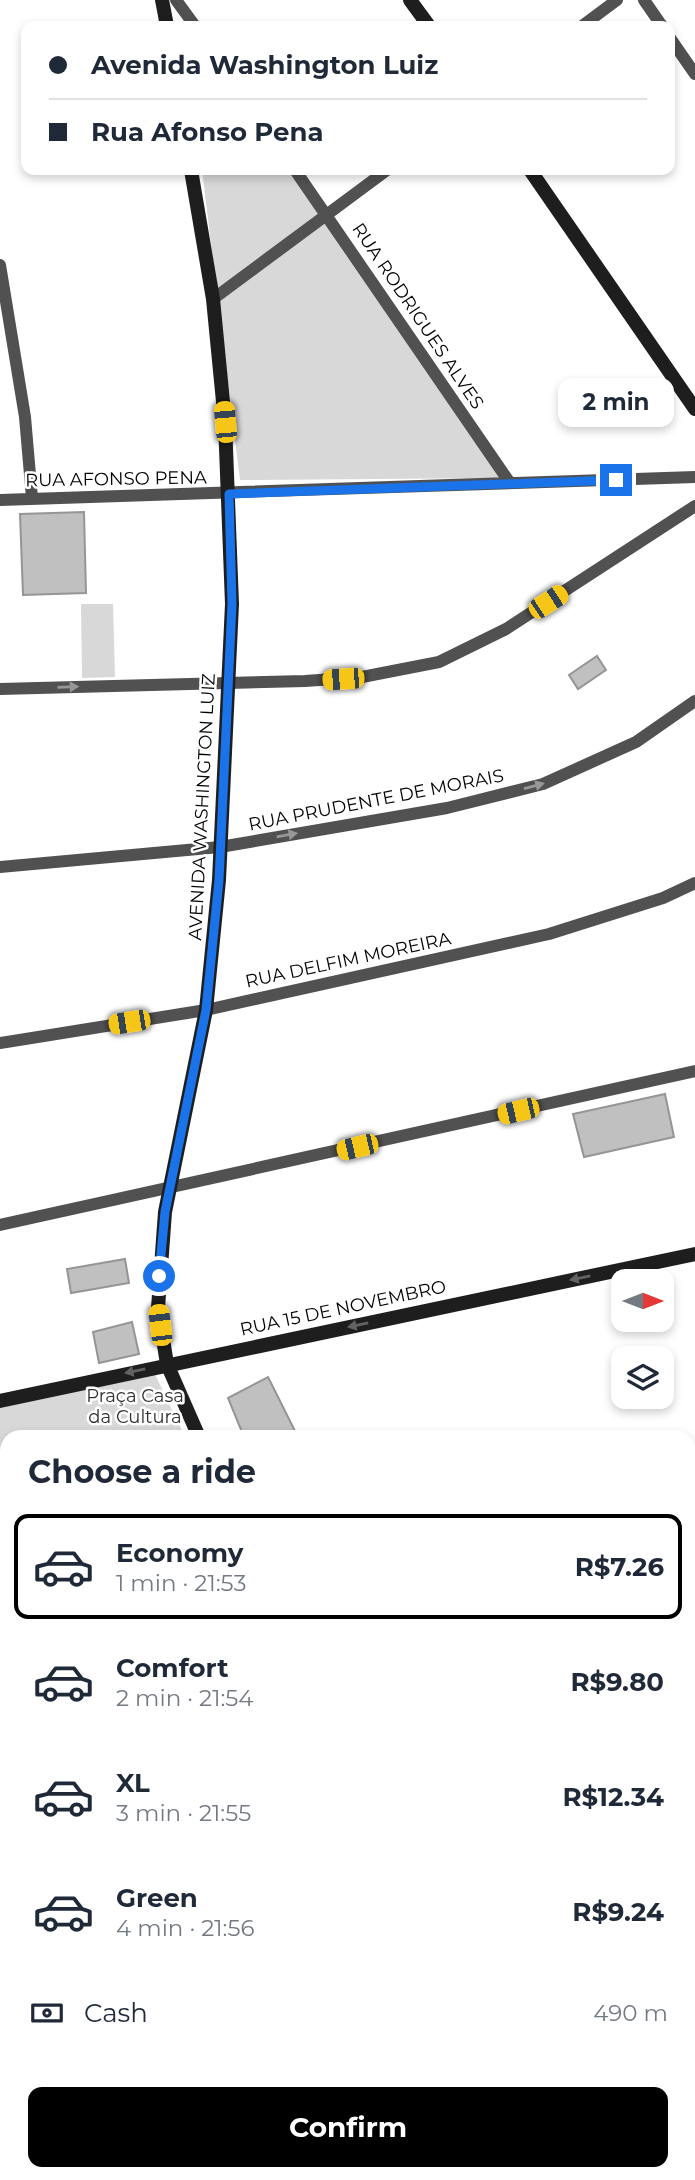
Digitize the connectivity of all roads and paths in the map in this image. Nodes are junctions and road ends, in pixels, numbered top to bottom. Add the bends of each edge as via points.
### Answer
1 (162, 0) edge
2 (176, 0) edge
3 (410, 0) edge
4 (617, 0) edge
5 (644, 0) edge
6 (166, 21) edge
7 (191, 21) edge
8 (425, 21) edge
9 (589, 21) edge
10 (659, 21) edge
11 (675, 45) edge
12 (695, 74) edge
13 (192, 175) edge
14 (299, 175) edge
15 (380, 175) edge
16 (533, 175) edge
17 (326, 214) junction
18 (0, 265) edge
19 (213, 299) junction
20 (695, 409) edge
21 (695, 477) edge
22 (510, 483) junction
23 (229, 494) junction
24 (32, 498) junction
25 (0, 500) edge
26 (695, 506) edge
27 (229, 682) junction
28 (0, 689) edge
29 (695, 701) edge
30 (220, 847) junction
31 (0, 867) edge
32 (695, 883) edge
33 (206, 1010) junction
34 (0, 1043) edge
35 (695, 1071) edge
36 (170, 1190) junction
37 (0, 1225) edge
38 (695, 1254) edge
39 (167, 1364) junction
40 (0, 1401) edge
41 (196, 1430) edge

1 - 6 main road
2 - 7 street
3 - 8 main road
4 - 9 street
5 - 10 street
11 - 12 street
13 - 19 main road, AVENIDA WASHINGTON LUIZ
14 - 17 street, RUA RODRIGUES ALVES
15 - 17 street
16 - 20 main road
17 - 19 street
17 - 22 street, RUA RODRIGUES ALVES
18 - 24 street via 25,417
19 - 23 main road, AVENIDA WASHINGTON LUIZ
21 - 22 street, RUA AFONSO PENA
22 - 23 street, RUA AFONSO PENA
23 - 24 street, RUA AFONSO PENA
23 - 27 main road, AVENIDA WASHINGTON LUIZ
24 - 25 street, RUA AFONSO PENA
26 - 27 street via 506,629 439,662 362,677
28 -> 27 street
27 - 30 main road, AVENIDA WASHINGTON LUIZ
30 -> 29 street, RUA PRUDENTE DE MORAIS via 447,808 544,784 636,742
30 - 31 street, RUA PRUDENTE DE MORAIS
30 - 33 main road, AVENIDA WASHINGTON LUIZ
32 - 33 street, RUA DELFIM MOREIRA via 663,898 549,934
33 - 34 street, RUA DELFIM MOREIRA
33 - 36 main road, AVENIDA WASHINGTON LUIZ
35 - 36 street
36 - 37 street
36 - 39 main road, AVENIDA WASHINGTON LUIZ via 161,1241 159,1297
38 -> 39 main road, RUA 15 DE NOVEMBRO
39 -> 40 main road, RUA 15 DE NOVEMBRO
39 - 41 main road, AVENIDA WASHINGTON LUIZ

